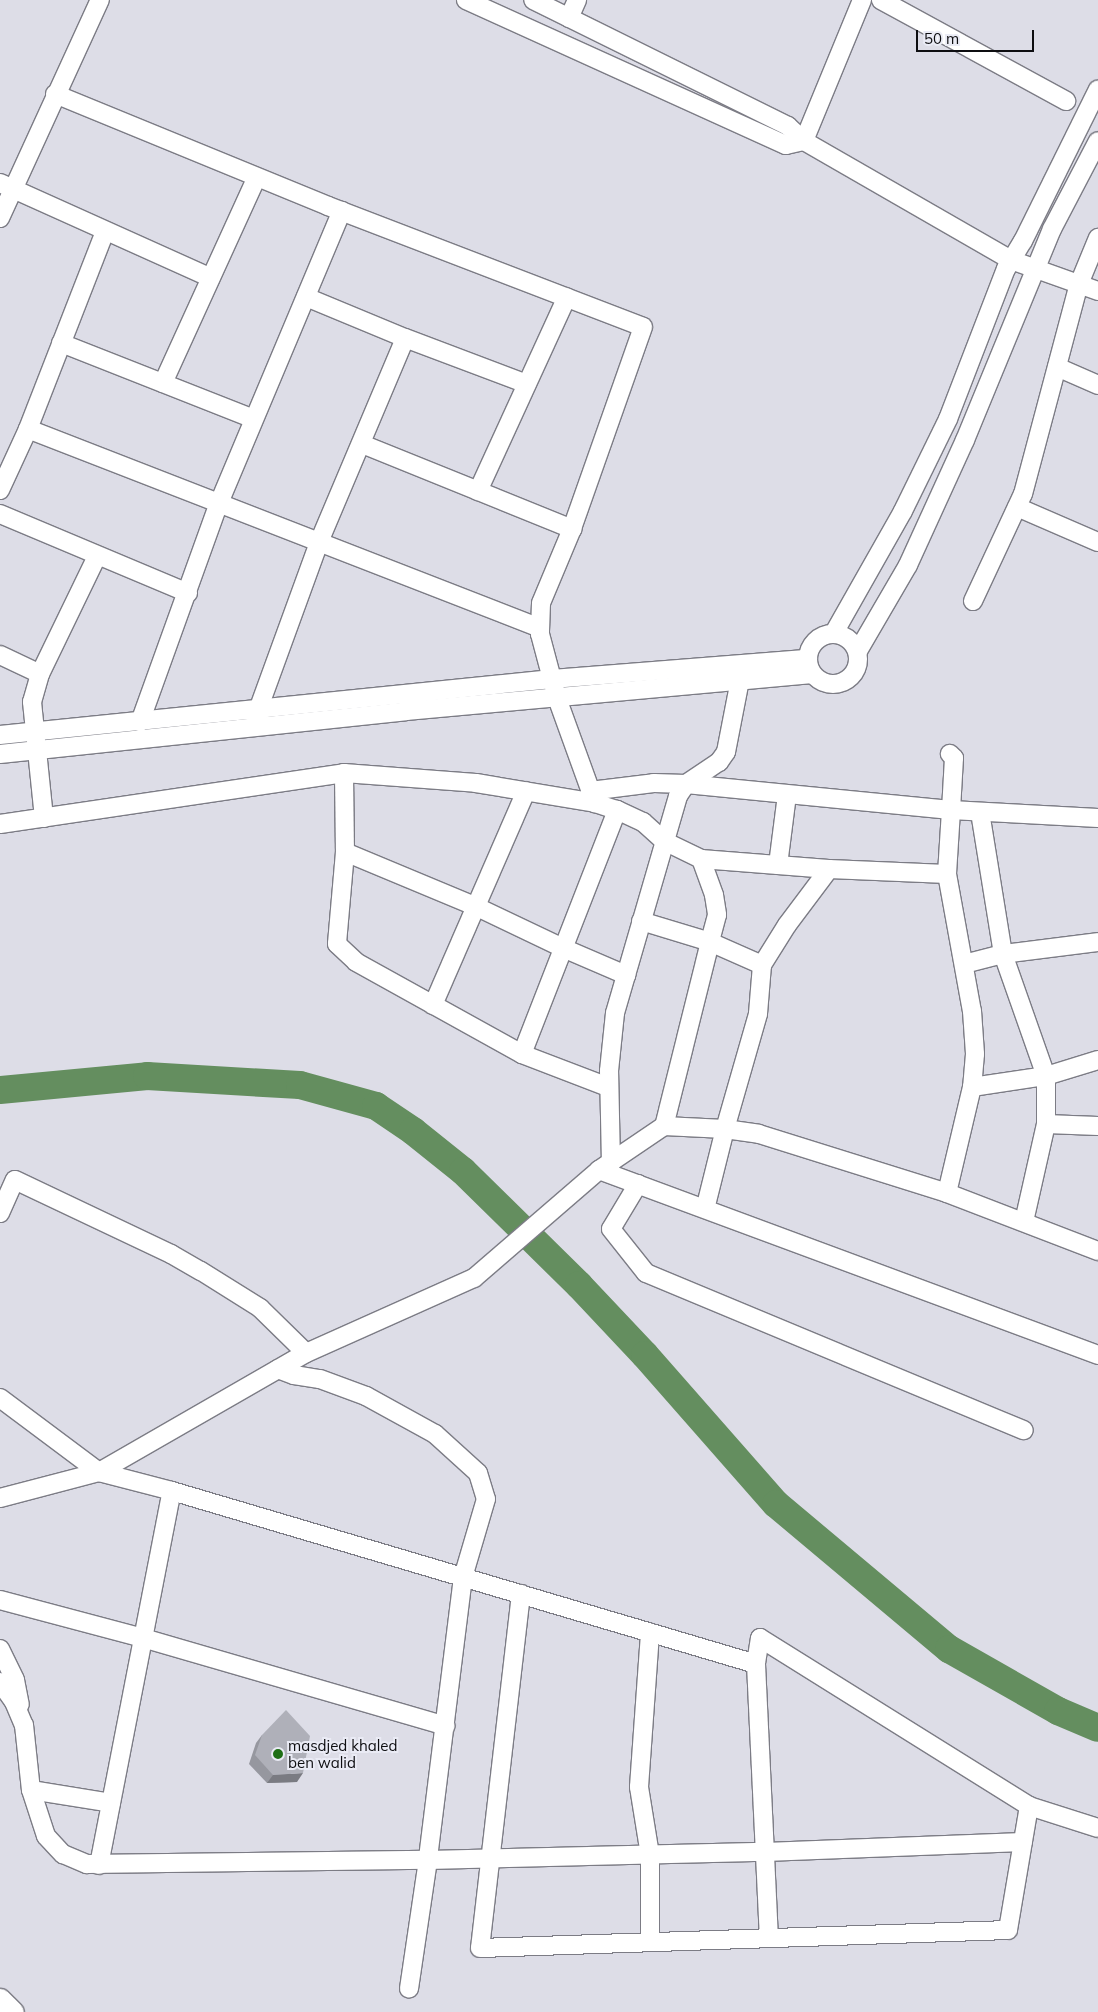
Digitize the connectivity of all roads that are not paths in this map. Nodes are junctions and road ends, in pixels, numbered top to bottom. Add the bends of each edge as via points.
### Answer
1 (100, 0) edge
2 (466, 0) edge
3 (533, 0) edge
4 (577, 0) edge
5 (862, 0) edge
6 (881, 0) edge
7 (569, 18) junction
8 (1098, 89) edge
9 (55, 94) junction
10 (1066, 101) dead end
11 (804, 141) junction
12 (1098, 141) edge
13 (256, 176) junction
14 (6, 186) edge
15 (342, 211) junction
16 (0, 218) edge
17 (105, 232) junction
18 (1098, 238) edge
19 (1011, 260) junction
20 (1037, 269) junction
21 (211, 278) junction
22 (1079, 284) junction
23 (1098, 291) edge
24 (306, 297) junction
25 (567, 297) junction
26 (405, 338) junction
27 (61, 343) junction
28 (1057, 367) junction
29 (164, 383) junction
30 (527, 384) junction
31 (1098, 385) edge
32 (254, 419) junction
33 (28, 429) junction
34 (362, 444) junction
35 (0, 490) edge
36 (478, 491) junction
37 (219, 503) junction
38 (1017, 507) junction
39 (0, 514) edge
40 (572, 529) junction
41 (319, 542) junction
42 (1098, 542) edge
43 (97, 556) junction
44 (188, 593) junction
45 (973, 601) dead end
46 (540, 628) junction
47 (834, 633) junction
48 (858, 651) junction
49 (0, 655) edge
50 (810, 666) junction
51 (40, 674) junction
52 (552, 679) junction
53 (740, 680) junction
54 (557, 698) junction
55 (258, 710) junction
56 (140, 722) junction
57 (256, 728) junction
58 (35, 733) junction
59 (0, 735) edge
60 (37, 751) junction
61 (0, 754) edge
62 (950, 754) dead end
63 (344, 773) junction
64 (686, 784) junction
65 (526, 790) junction
66 (787, 795) junction
67 (593, 797) junction
68 (617, 810) junction
69 (951, 810) junction
70 (980, 812) junction
71 (44, 818) junction
72 (1098, 818) edge
73 (0, 824) edge
74 (664, 841) junction
75 (345, 852) junction
76 (701, 859) junction
77 (778, 865) junction
78 (829, 869) junction
79 (947, 874) junction
80 (478, 907) junction
81 (641, 921) junction
82 (710, 942) junction
83 (1098, 942) edge
84 (562, 948) junction
85 (1003, 954) junction
86 (762, 964) junction
87 (964, 964) junction
88 (626, 975) junction
89 (433, 1005) junction
90 (522, 1054) junction
91 (1098, 1060) edge
92 (1046, 1076) junction
93 (608, 1087) junction
94 (972, 1087) junction
95 (1046, 1124) junction
96 (664, 1126) junction
97 (1098, 1126) edge
98 (725, 1129) junction
99 (600, 1170) junction
100 (638, 1184) junction
101 (947, 1193) junction
102 (705, 1209) junction
103 (0, 1213) edge
104 (1024, 1222) junction
105 (1098, 1251) edge
106 (306, 1353) junction
107 (1098, 1355) edge
108 (278, 1369) junction
109 (0, 1398) edge
110 (1024, 1430) dead end
111 (99, 1472) junction
112 (172, 1491) junction
113 (0, 1498) edge
114 (463, 1577) junction
115 (521, 1594) junction
116 (0, 1600) edge
117 (650, 1632) junction
118 (143, 1638) junction
119 (0, 1649) edge
120 (756, 1664) junction
121 (0, 1682) edge
122 (20, 1713) junction
123 (445, 1726) junction
124 (31, 1790) junction
125 (111, 1803) junction
126 (1030, 1806) junction
127 (1098, 1828) edge
128 (1023, 1842) junction
129 (765, 1852) junction
130 (650, 1855) junction
131 (490, 1858) junction
132 (428, 1860) junction
133 (99, 1865) junction
134 (768, 1938) junction
135 (650, 1942) junction
136 (409, 1989) dead end
137 (0, 1999) edge
138 (13, 2012) edge

1 - 9 street
2 - 11 street via 786,145
3 - 7 street
4 - 7 street
5 - 11 street
6 - 10 street
7 - 11 street via 788,126
8 - 19 street
9 - 13 street
9 - 14 street
11 - 19 street
12 - 20 street via 1052,229
13 - 15 street
13 - 21 street
14 - 16 street
14 - 17 street
15 - 24 street
15 - 25 street
17 - 21 street
17 - 27 street
18 - 22 street
19 - 20 street
19 - 47 street via 948,419 903,512
20 - 22 street
20 - 48 street via 908,565
21 - 29 street
22 - 23 street
22 - 28 street
24 - 26 street
24 - 32 street
25 - 30 street
25 - 40 street via 643,326
26 - 30 street
26 - 34 street
27 - 29 street
27 - 33 street
28 - 31 street
28 - 38 street
29 - 32 street
30 - 36 street
32 - 37 street
33 - 35 street
33 - 37 street
34 - 36 street
34 - 41 street
36 - 40 street
37 - 41 street
37 - 44 street
38 - 42 street
38 - 45 street
39 - 43 street
40 - 46 street via 541,604
41 - 46 street
41 - 55 street
43 - 44 street
43 - 51 street
44 - 56 street
46 - 52 street
47 - 48 street via 849,638
47 - 50 street via 818,638 809,651
48 - 50 street via 858,667 841,683 825,683
49 - 51 street
50 - 52 street
50 - 53 street
51 - 58 street via 32,702
52 - 54 street
52 - 55 street
53 - 54 street
53 - 64 street via 726,752 720,762
54 - 57 street
54 - 67 street
55 - 56 street
55 - 57 street
56 - 58 street
57 - 60 street
58 - 59 street
58 - 60 street
60 - 61 street
60 - 71 street
62 - 69 street via 954,758
63 - 65 street
63 - 71 street
63 - 75 street
64 - 66 street
64 - 67 street via 654,783
64 - 74 street via 678,796
65 - 67 street
65 - 80 street
66 - 69 street
66 - 77 street
67 - 68 street
68 - 74 street via 643,822
68 - 84 street
69 - 70 street
69 - 79 street
70 - 72 street
70 - 85 street
71 - 73 street
74 - 76 street
74 - 81 street
75 - 80 street
75 - 89 street via 337,944 356,962
76 - 77 street
76 - 82 street via 714,895 717,915
77 - 78 street
78 - 79 street
78 - 86 street
79 - 87 street
80 - 84 street
80 - 89 street
81 - 82 street
81 - 88 street
82 - 86 street
82 - 96 street
83 - 85 street
84 - 88 street
84 - 90 street
85 - 87 street
85 - 92 street
86 - 98 street via 758,1014
87 - 94 street via 975,1054
88 - 93 street via 615,1013
89 - 90 street
90 - 93 street
91 - 92 street
92 - 94 street
92 - 95 street
93 - 99 street
94 - 101 street
95 - 97 street
95 - 104 street
96 - 98 street
96 - 99 street
98 - 101 street via 759,1134
98 - 102 street
99 - 100 street
99 - 106 street via 474,1278
100 - 102 street
100 - 110 street via 611,1229 646,1273
101 - 104 street
102 - 107 street
103 - 106 street via 15,1180 201,1271 260,1308
104 - 105 street
106 - 108 street
108 - 111 street
108 - 114 street via 320,1379 366,1396 435,1434 478,1473 486,1499
109 - 111 street
111 - 112 street
111 - 113 street
112 - 114 street
112 - 118 street
114 - 115 street
114 - 123 street
115 - 117 street
115 - 131 street
116 - 118 street
117 - 120 street
117 - 130 street via 639,1787
118 - 123 street
118 - 125 street
119 - 122 street via 15,1680
120 - 126 street via 760,1638
120 - 129 street
121 - 122 street
122 - 124 street via 26,1737
123 - 132 street
124 - 125 street
124 - 133 street via 41,1825 54,1846 74,1860
125 - 133 street
126 - 127 street
126 - 128 street
128 - 129 street
128 - 134 street via 1008,1930
129 - 130 street
129 - 134 street
130 - 131 street
130 - 135 street
131 - 132 street
131 - 135 street via 480,1948
132 - 133 street
132 - 136 street
134 - 135 street
137 - 138 main road

